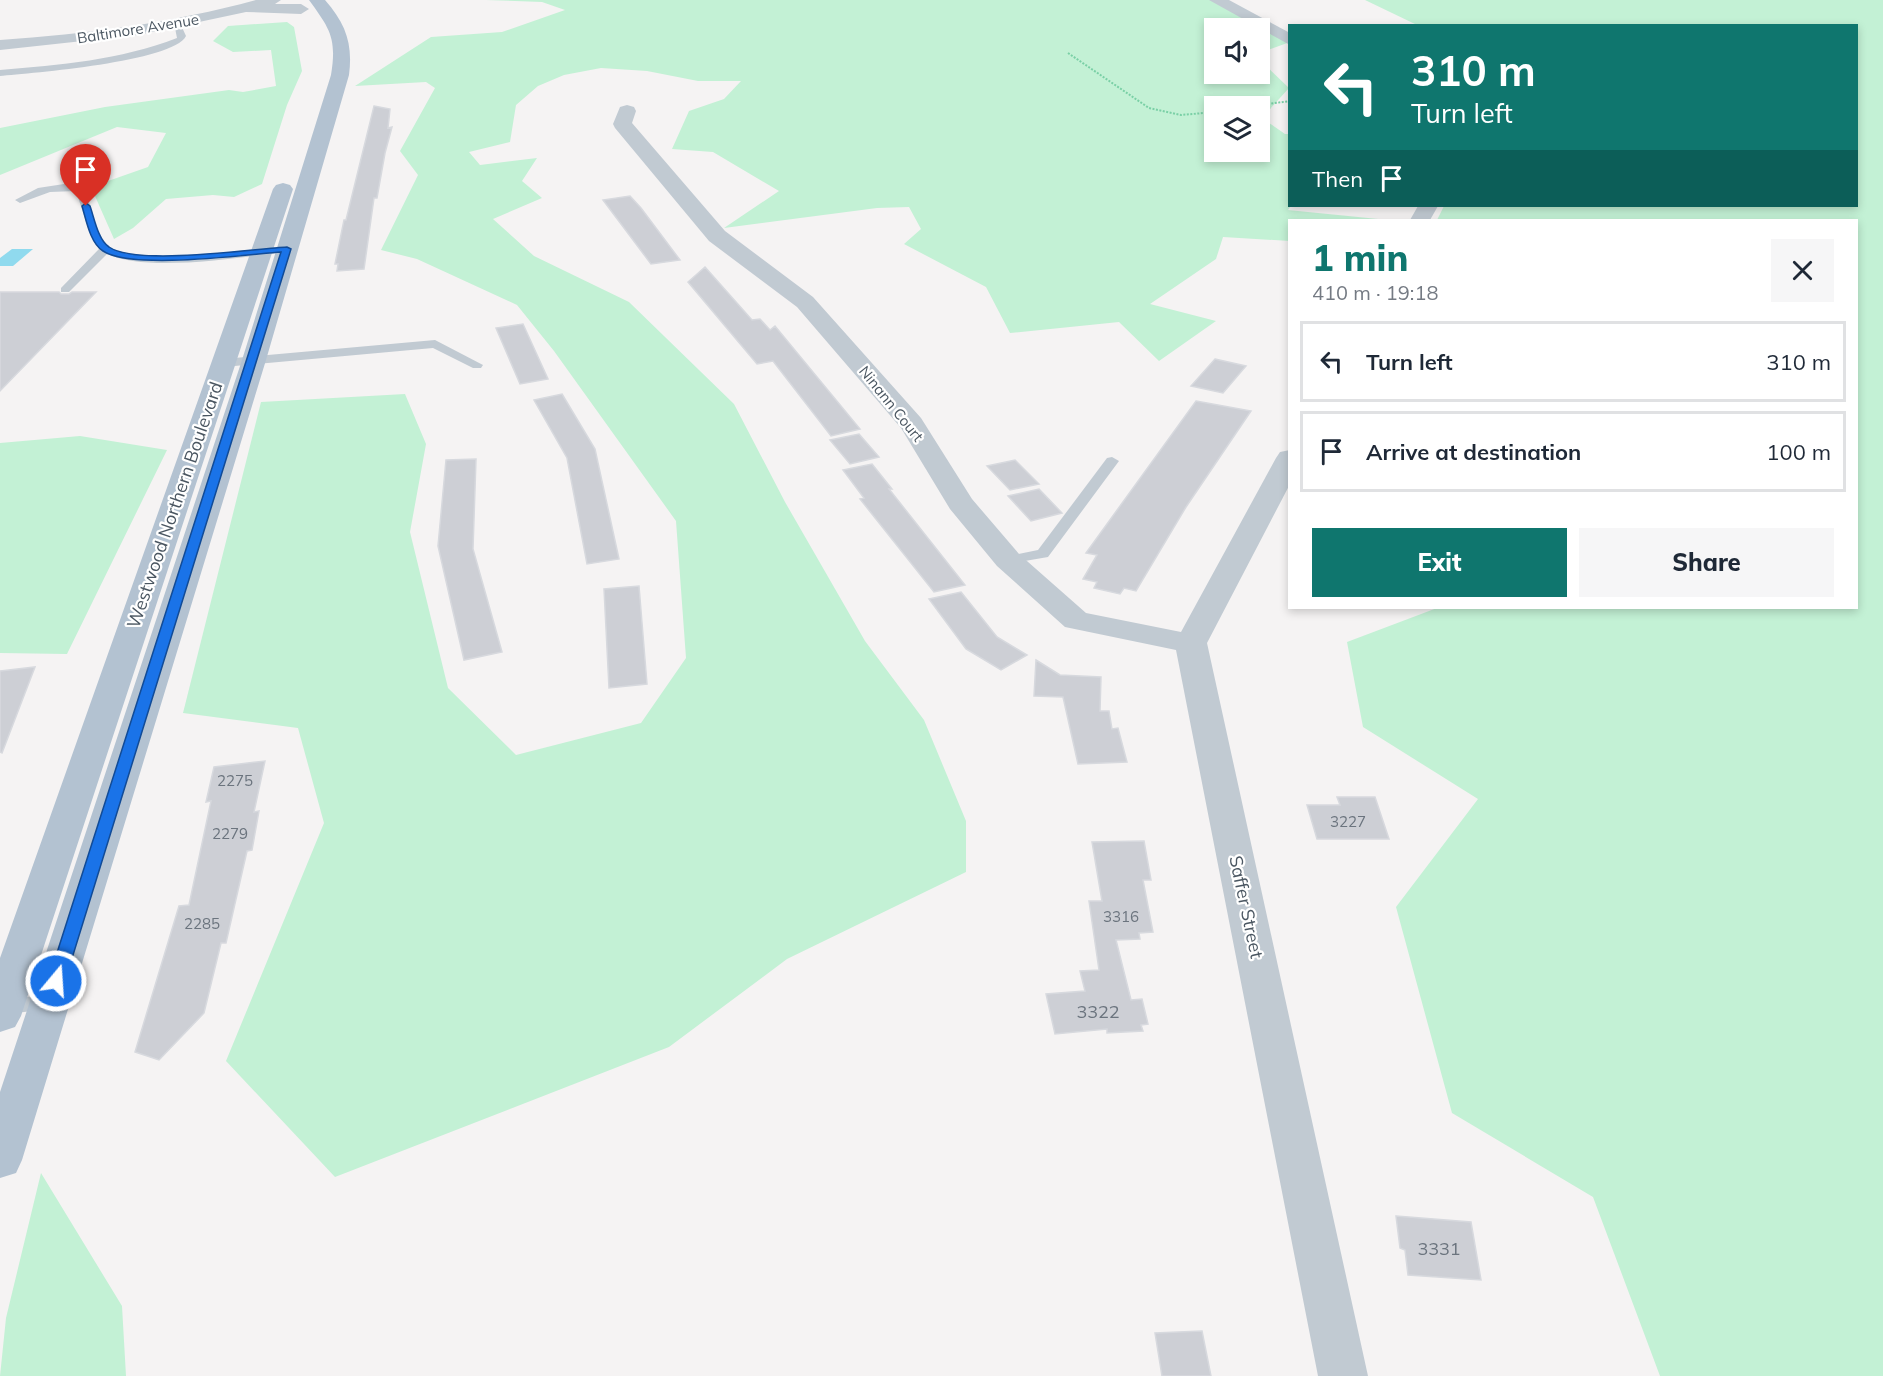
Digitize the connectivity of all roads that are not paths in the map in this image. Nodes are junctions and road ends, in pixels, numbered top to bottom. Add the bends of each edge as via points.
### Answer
1 (273, 0) edge
2 (1217, 0) edge
3 (303, 3) edge
4 (243, 9) junction
5 (177, 25) junction
6 (1288, 39) edge
7 (0, 45) edge
8 (0, 73) edge
9 (627, 111) dead end
10 (20, 200) dead end
11 (106, 249) junction
12 (274, 250) junction
13 (65, 290) dead end
14 (254, 360) junction
15 (224, 363) junction
16 (477, 365) dead end
17 (1112, 461) dead end
18 (1288, 462) edge
19 (1008, 560) junction
20 (1191, 643) junction
21 (49, 1003) junction
22 (1, 1010) edge
23 (0, 1160) edge
24 (1343, 1376) edge

1 - 4 street, Baltimore Avenue
2 - 6 street
3 - 4 street
3 - 12 main road, Westwood Northern Boulevard via 321,41 324,57
4 - 5 street, Baltimore Avenue
5 - 7 street, Baltimore Avenue via 95,38
5 - 8 lane via 180,40 153,50 73,66
9 - 19 street, Ninann Court via 622,124 717,236 805,302 904,416 960,503
10 - 11 lane via 50,188 80,189 98,240
11 - 12 lane via 150,259
11 - 13 lane
12 - 14 main road, Westwood Northern Boulevard
12 - 15 main road, Westwood Northern Boulevard
14 - 15 lane
14 - 16 lane via 435,344
14 - 21 main road, Westwood Northern Boulevard
15 - 22 main road, Westwood Northern Boulevard
17 - 19 lane via 1043,554
18 - 20 street
19 - 20 street, Ninann Court via 1076,620
20 - 24 street, Saffer Street
21 - 22 lane
21 - 23 main road, Westwood Northern Boulevard

